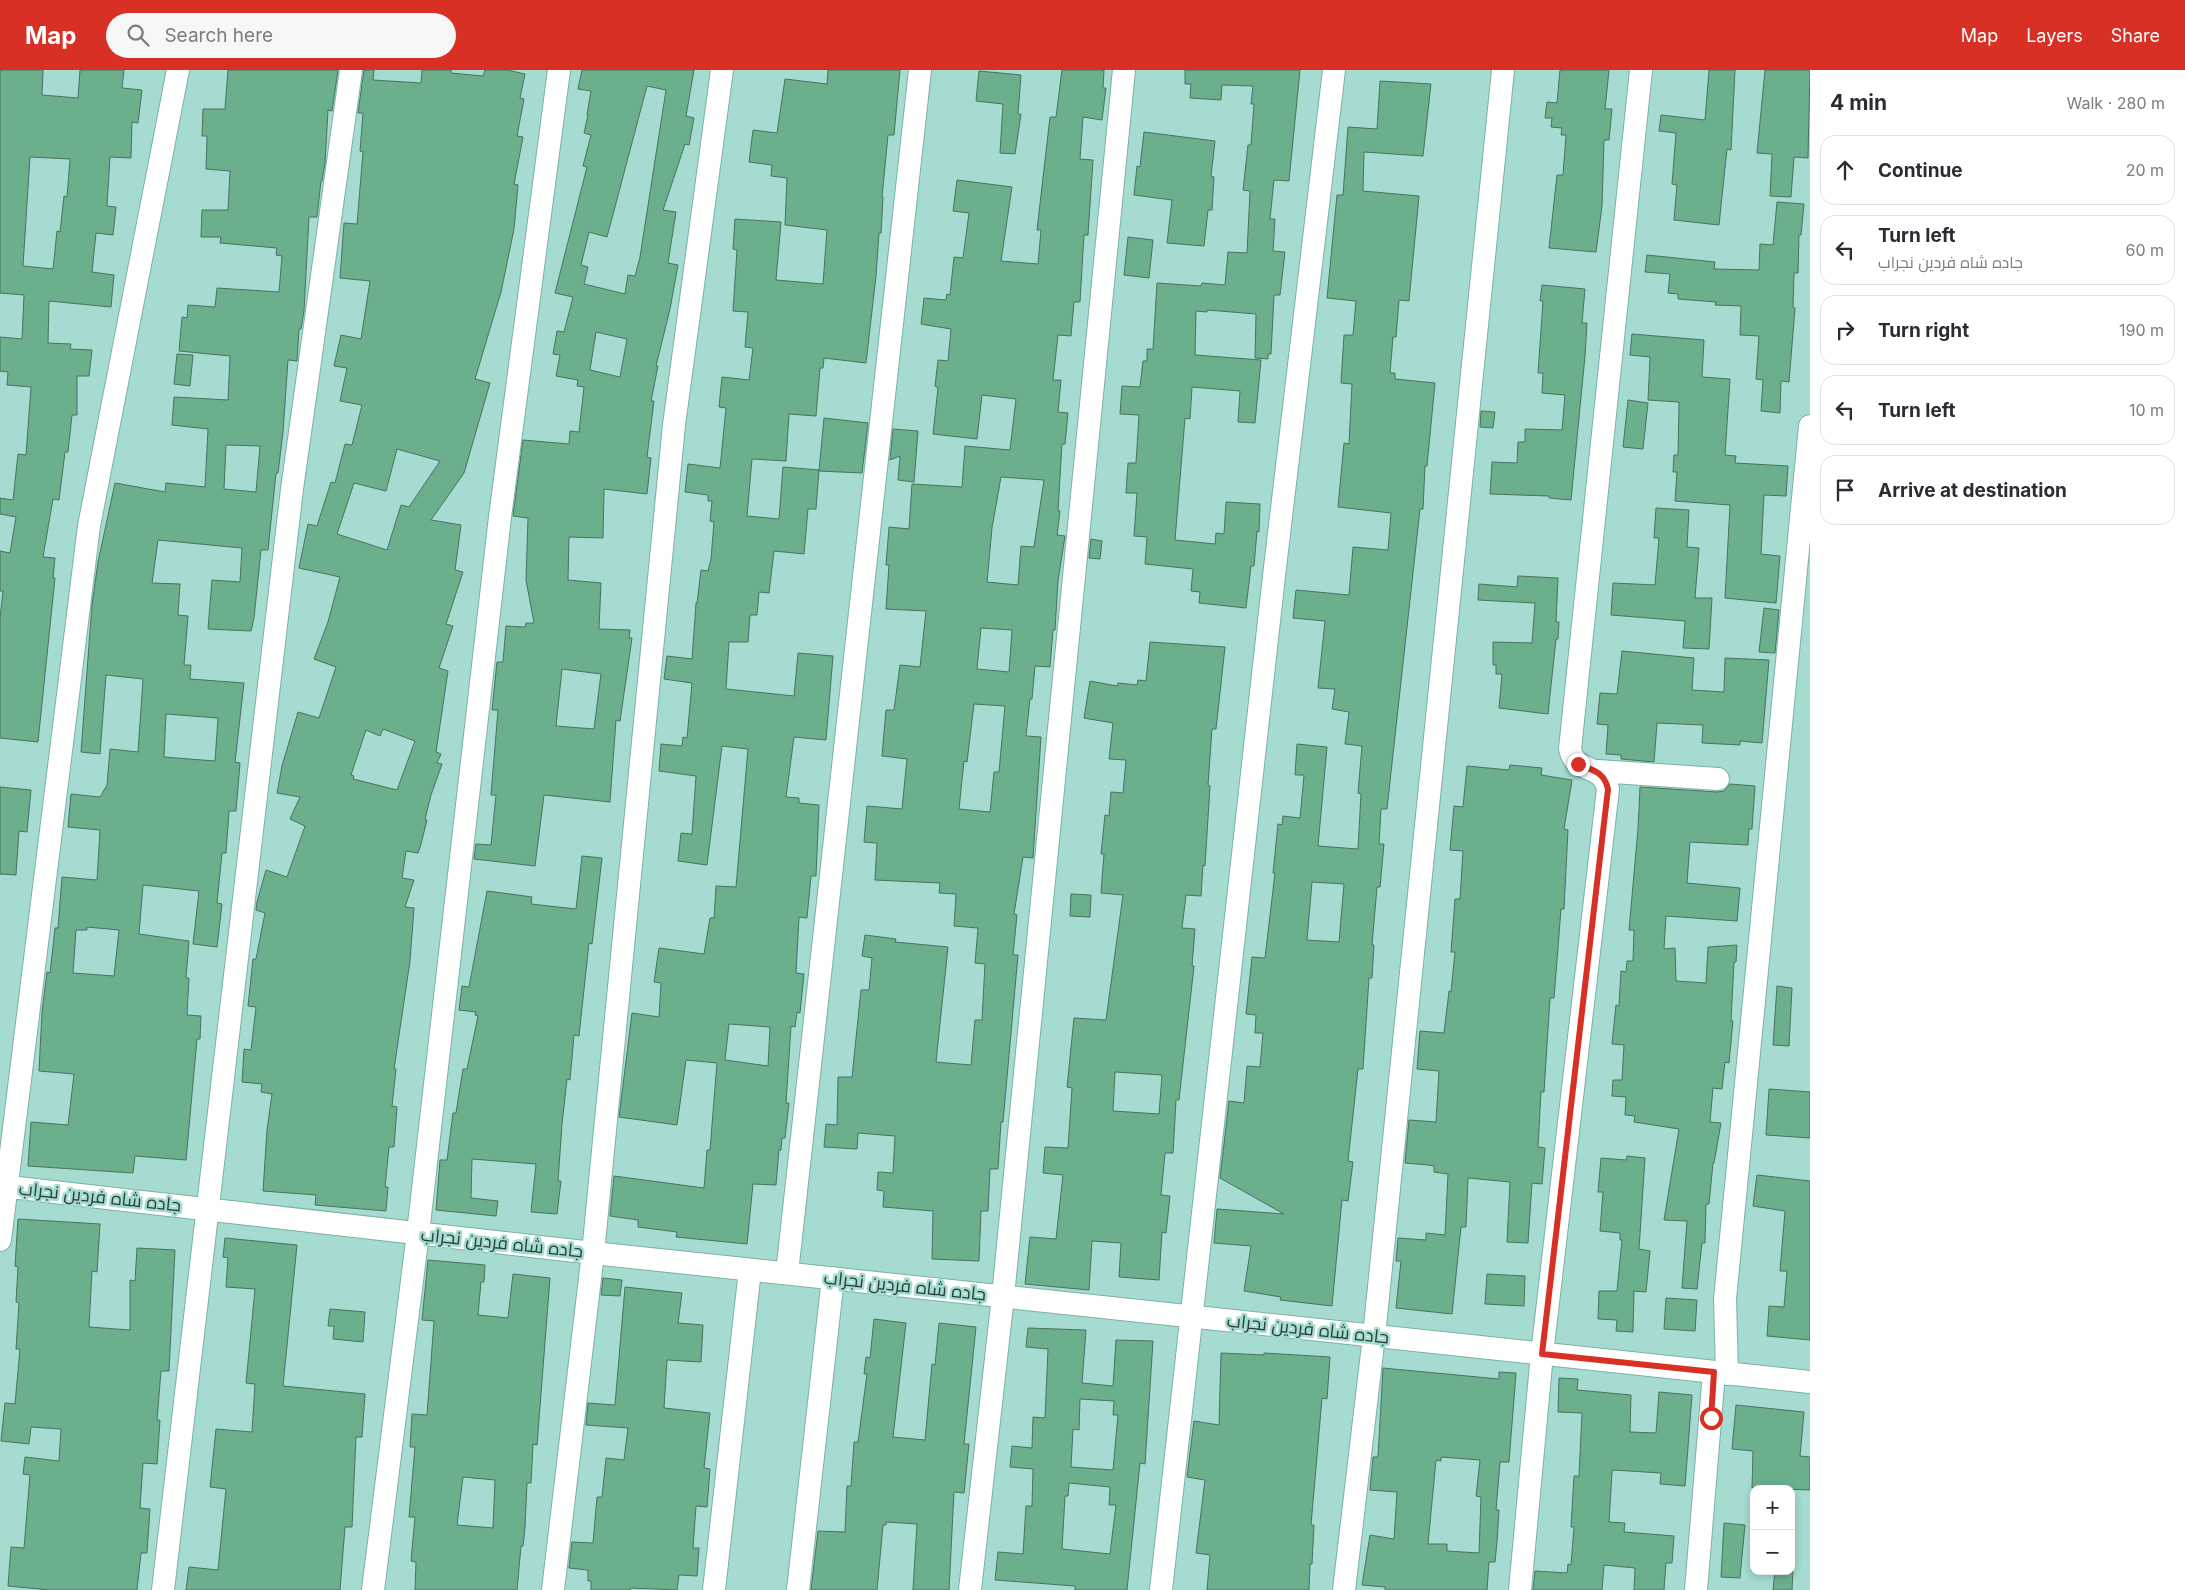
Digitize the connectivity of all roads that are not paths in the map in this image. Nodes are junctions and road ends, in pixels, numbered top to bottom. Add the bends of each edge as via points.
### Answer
1 (178, 70) edge
2 (351, 70) edge
3 (559, 70) edge
4 (722, 70) edge
5 (920, 70) edge
6 (1124, 70) edge
7 (1334, 70) edge
8 (1503, 70) edge
9 (1641, 70) edge
10 (1810, 426) edge
11 (1598, 771) junction
12 (1718, 778) dead end
13 (3, 1186) edge
14 (208, 1209) junction
15 (418, 1233) junction
16 (0, 1240) edge
17 (593, 1253) junction
18 (750, 1270) junction
19 (787, 1273) junction
20 (833, 1278) junction
21 (1002, 1296) junction
22 (1192, 1317) junction
23 (1374, 1336) junction
24 (1542, 1354) junction
25 (1721, 1373) junction
26 (1810, 1382) edge
27 (164, 1590) edge
28 (373, 1590) edge
29 (553, 1590) edge
30 (714, 1590) edge
31 (798, 1590) edge
32 (970, 1590) edge
33 (1161, 1590) edge
34 (1344, 1590) edge
35 (1520, 1590) edge
36 (1696, 1590) edge

1 - 13 street via 89,526
2 - 14 street via 292,489
3 - 15 street via 500,517
4 - 17 street via 674,425
5 - 19 street
6 - 21 street
7 - 22 street
8 - 23 street
9 - 11 street via 1571,727 1572,758 1578,764
10 - 25 street via 1725,1299
11 - 12 street
11 - 24 street via 1606,779 1608,789
13 - 14 street, جاده شاه فردین نجراب
13 - 16 street
14 - 15 street, جاده شاه فردین نجراب
14 - 27 street
15 - 17 street, جاده شاه فردین نجراب
15 - 28 street
17 - 18 street, جاده شاه فردین نجراب
17 - 29 street
18 - 19 street, جاده شاه فردین نجراب
18 - 30 street
19 - 20 street, جاده شاه فردین نجراب
20 - 21 street, جاده شاه فردین نجراب
20 - 31 street
21 - 22 street, جاده شاه فردین نجراب
21 - 32 street
22 - 23 street, جاده شاه فردین نجراب
22 - 33 street
23 - 24 street, جاده شاه فردین نجراب
23 - 34 street
24 - 25 street, جاده شاه فردین نجراب
24 - 35 street
25 - 26 street, جاده شاه فردین نجراب
25 - 36 street

